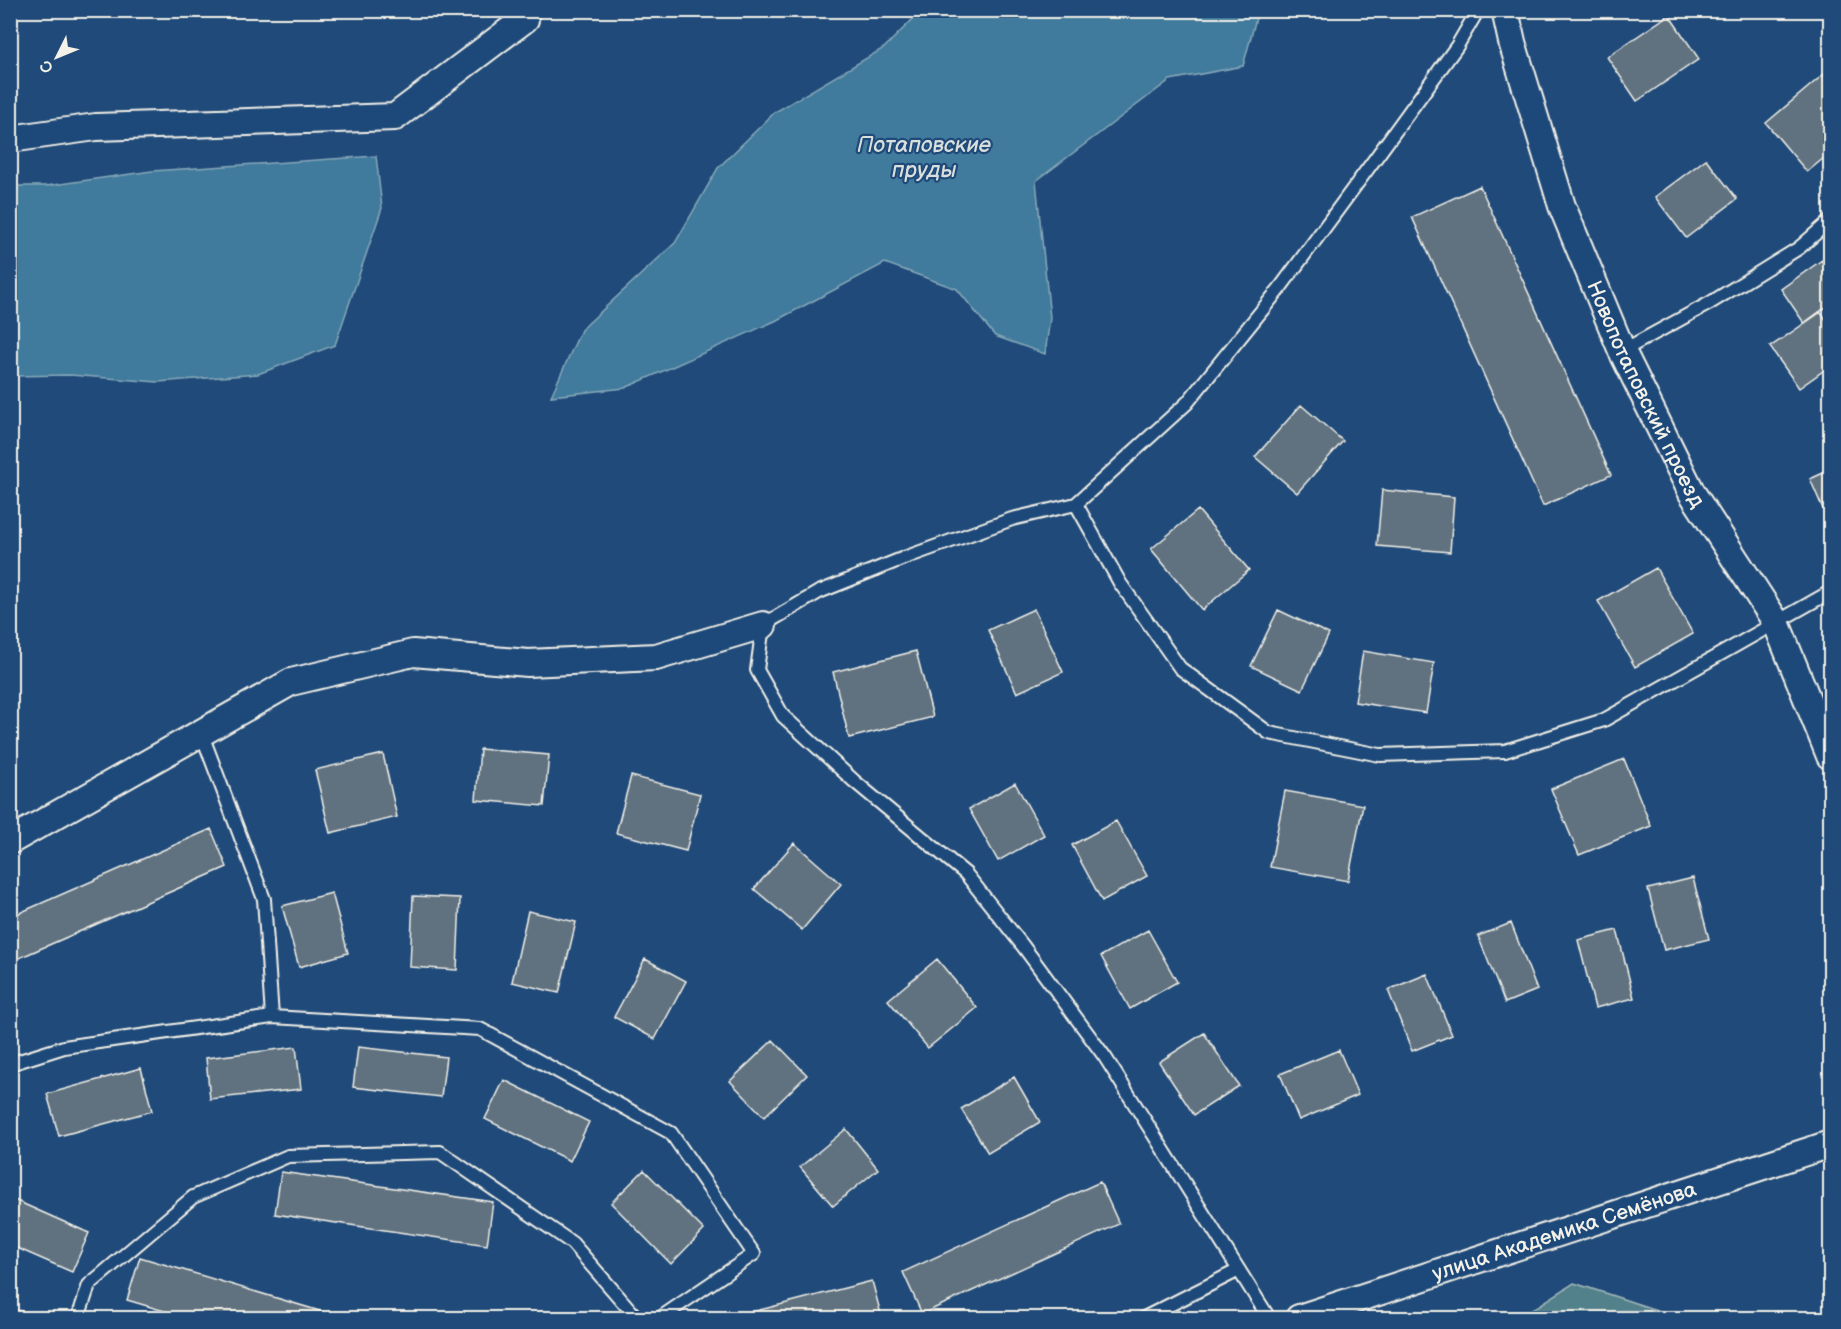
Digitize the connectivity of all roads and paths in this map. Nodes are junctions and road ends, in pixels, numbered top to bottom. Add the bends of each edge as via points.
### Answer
1 (523, 10) edge
2 (1478, 10) edge
3 (1505, 10) edge
4 (10, 139) edge
5 (1830, 221) edge
6 (1622, 351) junction
7 (1076, 504) junction
8 (1830, 592) edge
9 (1776, 622) junction
10 (763, 625) junction
11 (201, 732) junction
12 (1830, 756) edge
13 (10, 841) edge
14 (272, 1017) junction
15 (10, 1064) edge
16 (1830, 1144) edge
17 (1239, 1270) junction
18 (10, 1315) edge
19 (19, 1318) edge
20 (78, 1318) edge
21 (637, 1318) edge
22 (660, 1318) edge
23 (1144, 1318) edge
24 (1269, 1318) edge
25 (1299, 1318) edge

1 - 4 street via 525,19 395,117 96,127
2 - 7 lane via 1280,288 1187,403
3 - 6 street, Новопотаповский проезд via 1562,206
5 - 6 lane via 1799,248
6 - 9 street, Новопотаповский проезд via 1692,493
7 - 9 lane via 1120,583 1180,668 1269,733 1380,755 1505,751 1604,720
7 - 10 lane via 1012,519 904,558 819,592
8 - 9 lane
9 - 12 street, Новопотаповский проезд
10 - 11 street via 656,657 528,663 413,653 291,682
10 - 17 lane via 757,670 783,716 854,782 966,874 1105,1057
11 - 13 street
11 - 14 lane via 264,899
14 - 15 lane via 64,1047
14 - 22 lane via 480,1029 671,1133 754,1254
16 - 25 street, улица Академика Семёнова
17 - 23 lane
17 - 24 lane
18 - 19 lane
20 - 21 lane via 89,1285 193,1197 288,1156 440,1152 572,1243

